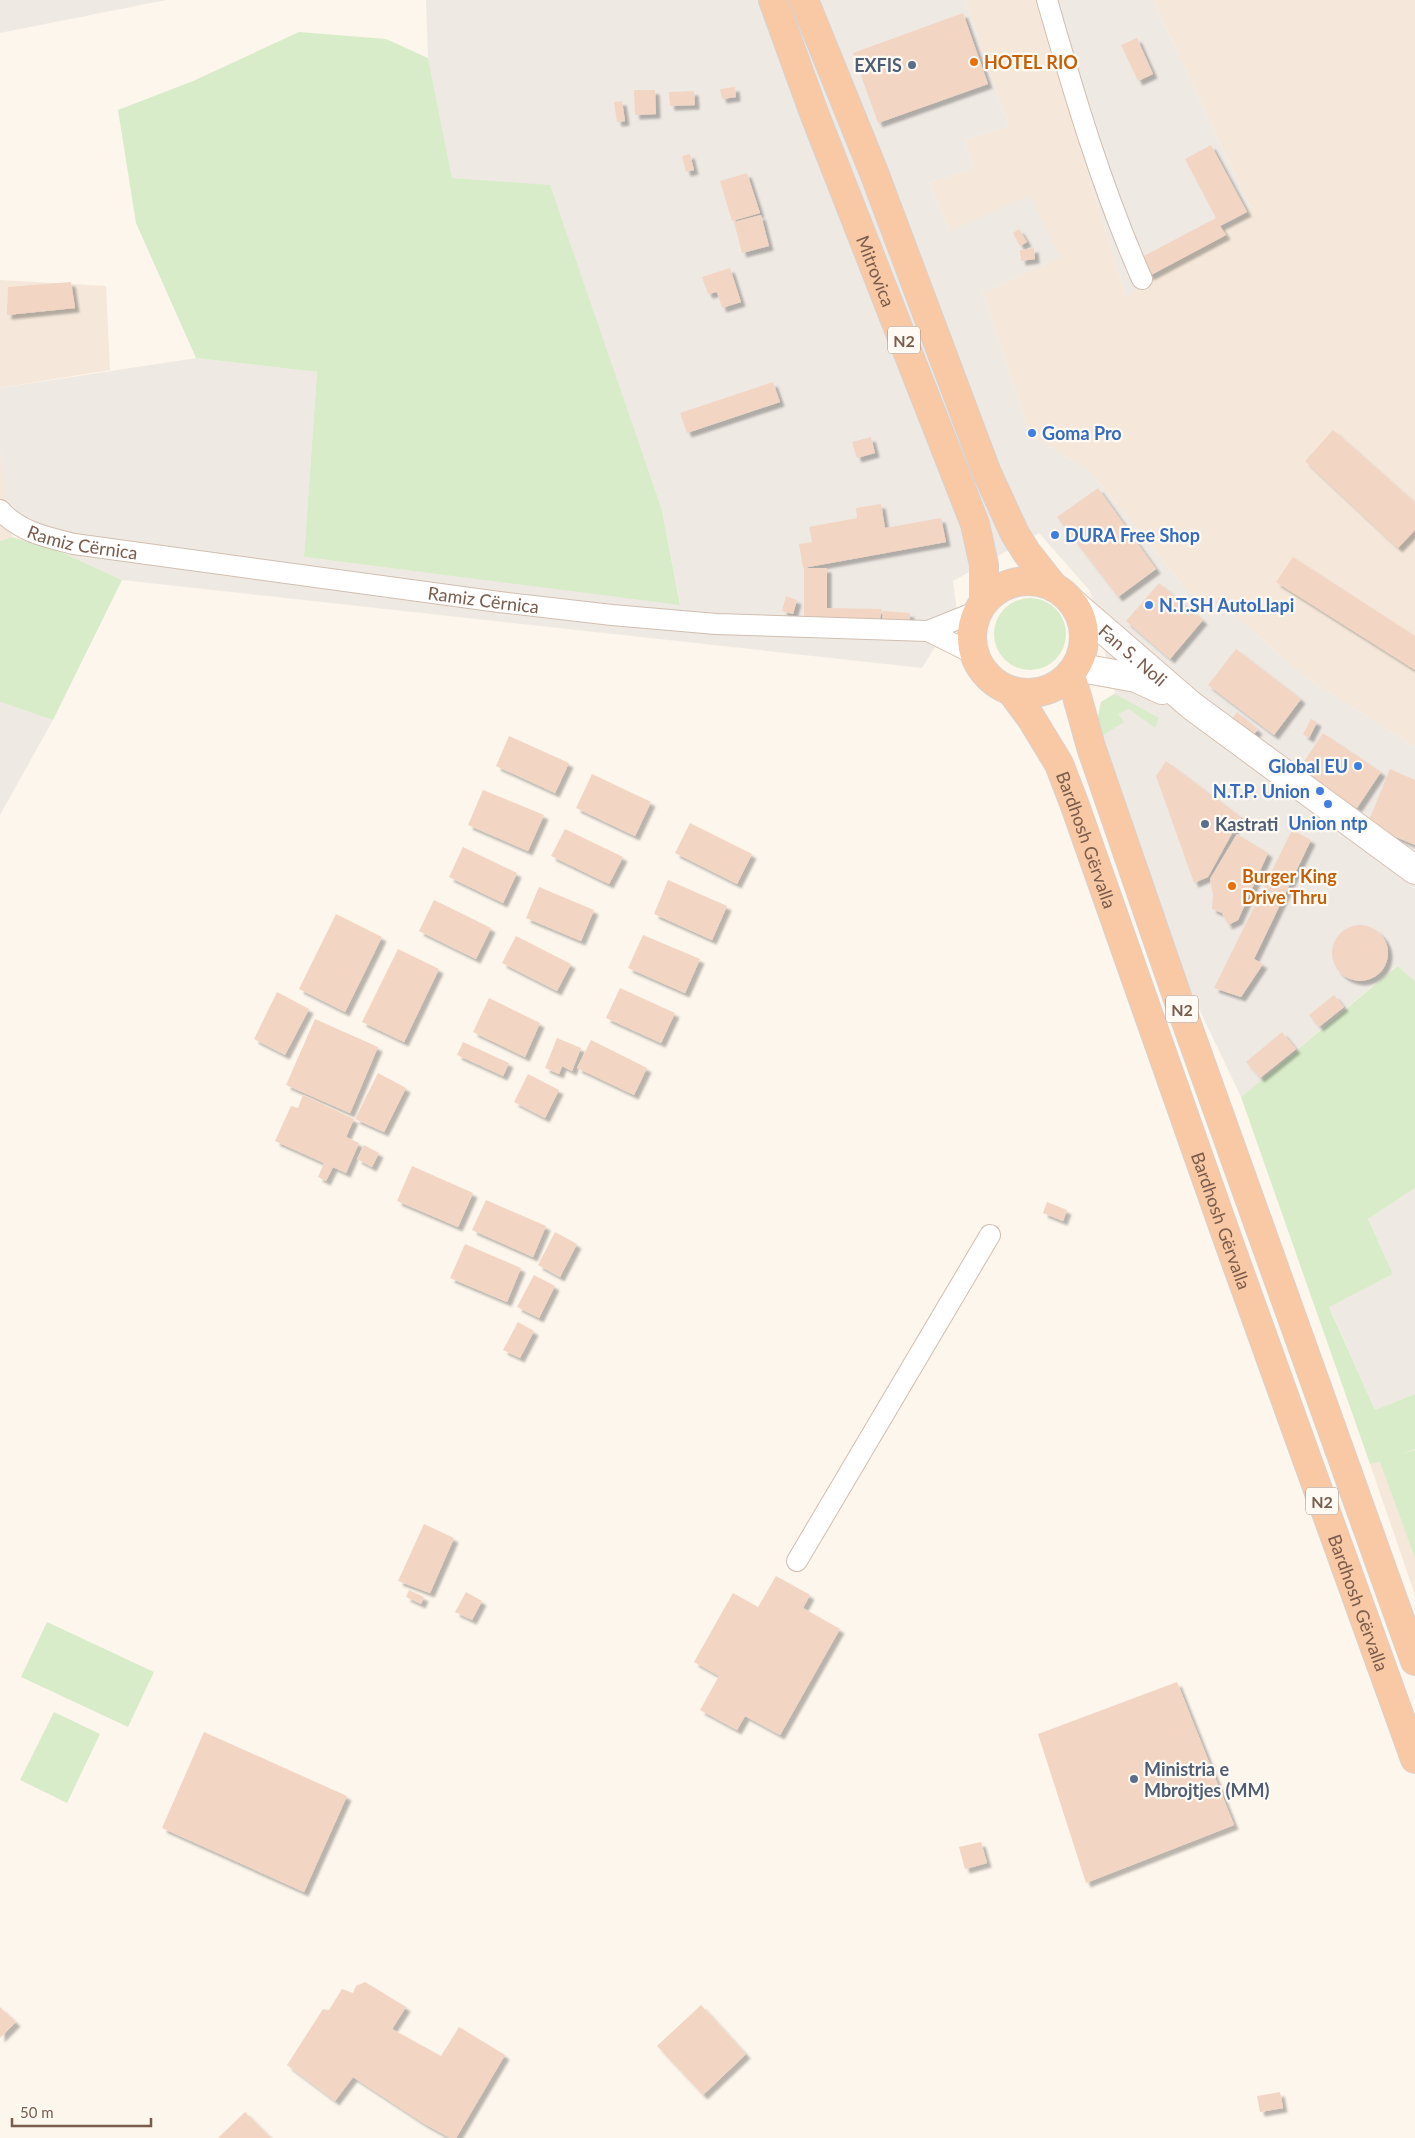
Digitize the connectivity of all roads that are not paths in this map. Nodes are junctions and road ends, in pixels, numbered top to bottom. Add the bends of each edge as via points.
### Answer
1 (773, 0) edge
2 (804, 0) edge
3 (1046, 0) edge
4 (1142, 279) dead end
5 (0, 510) edge
6 (1053, 586) junction
7 (1074, 604) junction
8 (981, 606) junction
9 (928, 631) junction
10 (974, 654) junction
11 (1074, 671) junction
12 (1011, 691) junction
13 (1192, 706) junction
14 (1415, 870) edge
15 (990, 1235) dead end
16 (797, 1561) dead end
17 (1415, 1662) edge
18 (1415, 1759) edge

1 - 8 highway, Mitrovica / N2 via 975,524 984,564
2 - 6 highway, Mitrovica / N2 via 998,498 1026,553
3 - 4 street via 1112,209
5 - 9 street, Ramiz Cërnica via 23,528 74,544 490,601 716,624
6 - 7 highway, N2
6 - 8 highway, N2 via 1034,581 1016,582 998,589
7 - 11 highway, N2 via 1082,619 1085,635 1083,652
7 - 13 main road, Fan S. Noli
8 - 9 street
8 - 10 highway, N2 via 973,625
9 - 10 street, Ramiz Cërnica
10 - 12 highway, N2 via 982,670 995,683
11 - 12 highway, N2 via 1058,686 1043,692
11 - 13 main road via 1136,678
11 - 17 highway, Bardhosh Gërvalla / N2 via 1091,747
12 - 18 highway, Bardhosh Gërvalla / N2 via 1059,764 1074,803
13 - 14 main road
15 - 16 street

